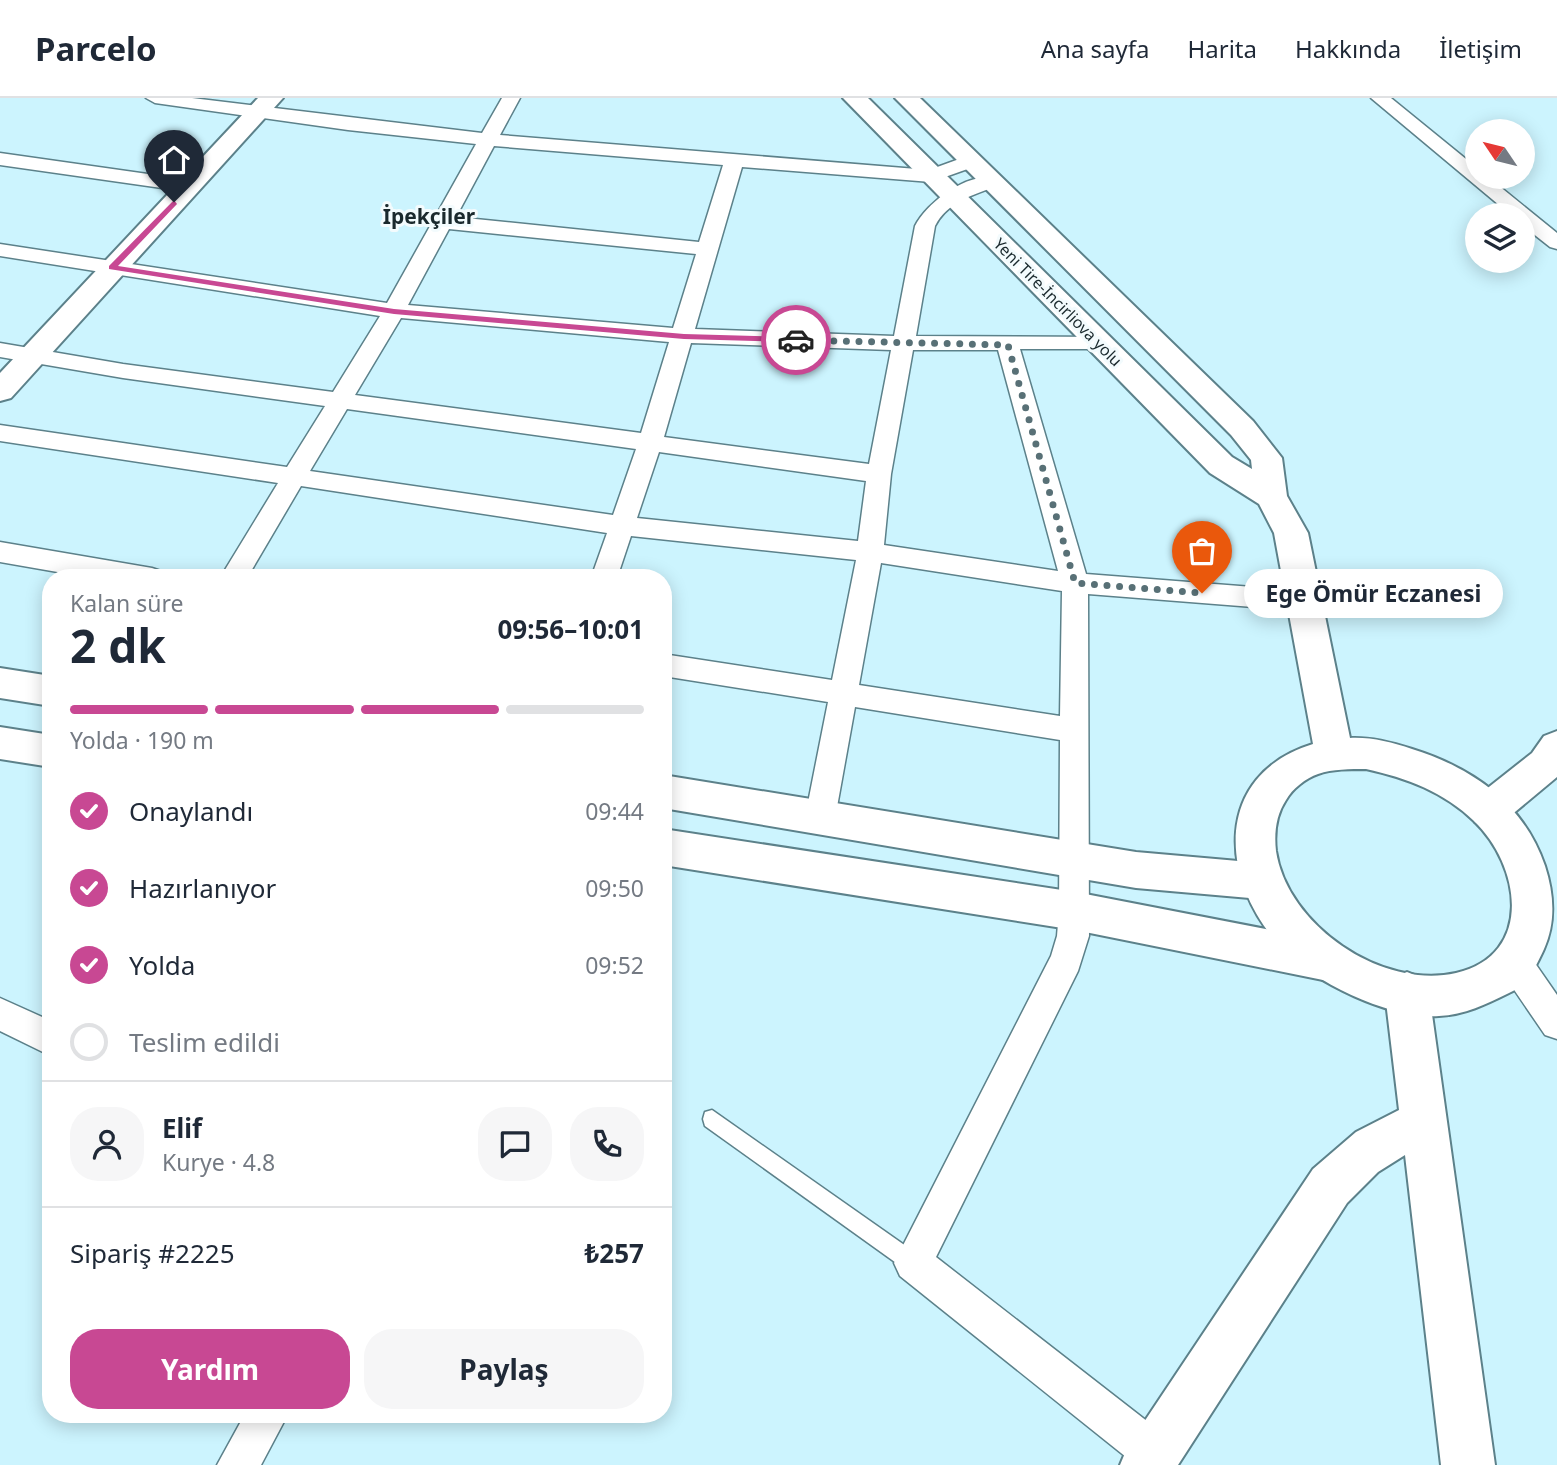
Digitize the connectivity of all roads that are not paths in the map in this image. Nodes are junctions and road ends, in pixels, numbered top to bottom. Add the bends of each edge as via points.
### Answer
1 (155, 98) edge
2 (512, 98) edge
3 (855, 98) edge
4 (908, 98) edge
5 (1380, 98) edge
6 (263, 106) edge
7 (489, 138) junction
8 (0, 159) edge
9 (734, 160) junction
10 (969, 162) junction
11 (931, 176) junction
12 (989, 182) junction
13 (190, 186) junction
14 (952, 197) junction
15 (443, 222) junction
16 (1557, 243) edge
17 (708, 249) junction
18 (0, 250) edge
19 (112, 267) junction
20 (394, 311) junction
21 (684, 336) junction
22 (1099, 342) junction
23 (904, 343) junction
24 (1008, 345) junction
25 (0, 350) edge
26 (32, 356) junction
27 (0, 391) edge
28 (339, 401) junction
29 (0, 433) edge
30 (650, 444) junction
31 (879, 474) junction
32 (293, 477) junction
33 (1270, 496) junction
34 (624, 526) junction
35 (0, 552) edge
36 (870, 552) junction
37 (99, 569) edge
38 (238, 569) edge
39 (607, 569) edge
40 (1075, 583) junction
41 (1305, 601) junction
42 (672, 665) edge
43 (0, 683) edge
44 (42, 690) edge
45 (843, 693) junction
46 (1074, 730) junction
47 (0, 743) edge
48 (1557, 747) edge
49 (42, 750) edge
50 (1334, 754) junction
51 (672, 793) edge
52 (1489, 810) junction
53 (820, 818) junction
54 (672, 848) edge
55 (1073, 859) junction
56 (1261, 881) junction
57 (1075, 911) junction
58 (1536, 940) edge
59 (1328, 961) junction
60 (1407, 993) junction
61 (0, 1014) edge
62 (1557, 1023) edge
63 (42, 1035) edge
64 (712, 1119) dead end
65 (1423, 1124) junction
66 (913, 1263) junction
67 (263, 1423) edge
68 (1151, 1459) edge
69 (238, 1465) edge
70 (1468, 1465) edge

1 - 6 street
2 - 7 street
3 - 11 main road, Yeni Tire-İncirliova yolu
4 - 10 main road, Yeni Tire-İncirliova yolu
5 - 16 street
6 - 7 street
6 - 13 main road
7 - 9 street
7 - 15 street
8 - 13 street
9 - 11 street
9 - 17 street
10 - 11 street
10 - 12 main road, Yeni Tire-İncirliova yolu
11 - 14 main road, Yeni Tire-İncirliova yolu
12 - 14 street
12 - 33 main road, Yeni Tire-İncirliova yolu via 1242,428 1266,458
13 - 19 main road
14 - 22 main road, Yeni Tire-İncirliova yolu
14 - 23 street via 936,208 925,226
15 - 17 street
15 - 20 street
17 - 21 street
18 - 19 street
19 - 20 street
19 - 26 main road
20 - 21 street
20 - 28 street
21 - 23 street
21 - 30 street
22 - 24 street
22 - 33 main road, Yeni Tire-İncirliova yolu via 1222,465
23 - 24 street
23 - 31 street
24 - 40 street
25 - 26 street
26 - 27 main road
26 - 28 street
28 - 30 street
28 - 32 street
29 - 32 street
30 - 31 street
30 - 34 street
31 - 36 street
32 - 34 street
32 - 38 street
33 - 41 main road, Yeni Tire-İncirliova yolu via 1291,533
34 - 36 street
34 - 39 street
35 - 37 street
36 - 40 street
36 - 45 street
40 - 41 street
40 - 46 street
41 - 50 main road, Yeni Tire-İncirliova yolu
42 - 45 street
43 - 44 main road
45 - 46 street
45 - 53 street
46 - 55 street
47 - 49 main road
48 - 52 main road via 1545,764
50 - 52 main road via 1366,753 1412,763 1450,780
50 - 56 main road via 1296,767 1275,783 1256,814 1253,839
51 - 53 main road
52 - 58 main road via 1509,832 1531,874
53 - 55 main road
54 - 57 main road
55 - 56 main road via 1136,870
55 - 57 street
56 - 59 main road via 1287,925
57 - 59 main road
57 - 66 street via 1066,960
58 - 60 main road via 1490,984 1445,996
58 - 62 street
59 - 60 main road via 1355,976
60 - 65 main road
61 - 63 street
64 - 66 lane
65 - 68 main road via 1388,1137 1356,1159 1330,1186
65 - 70 main road
66 - 68 street
67 - 69 street

